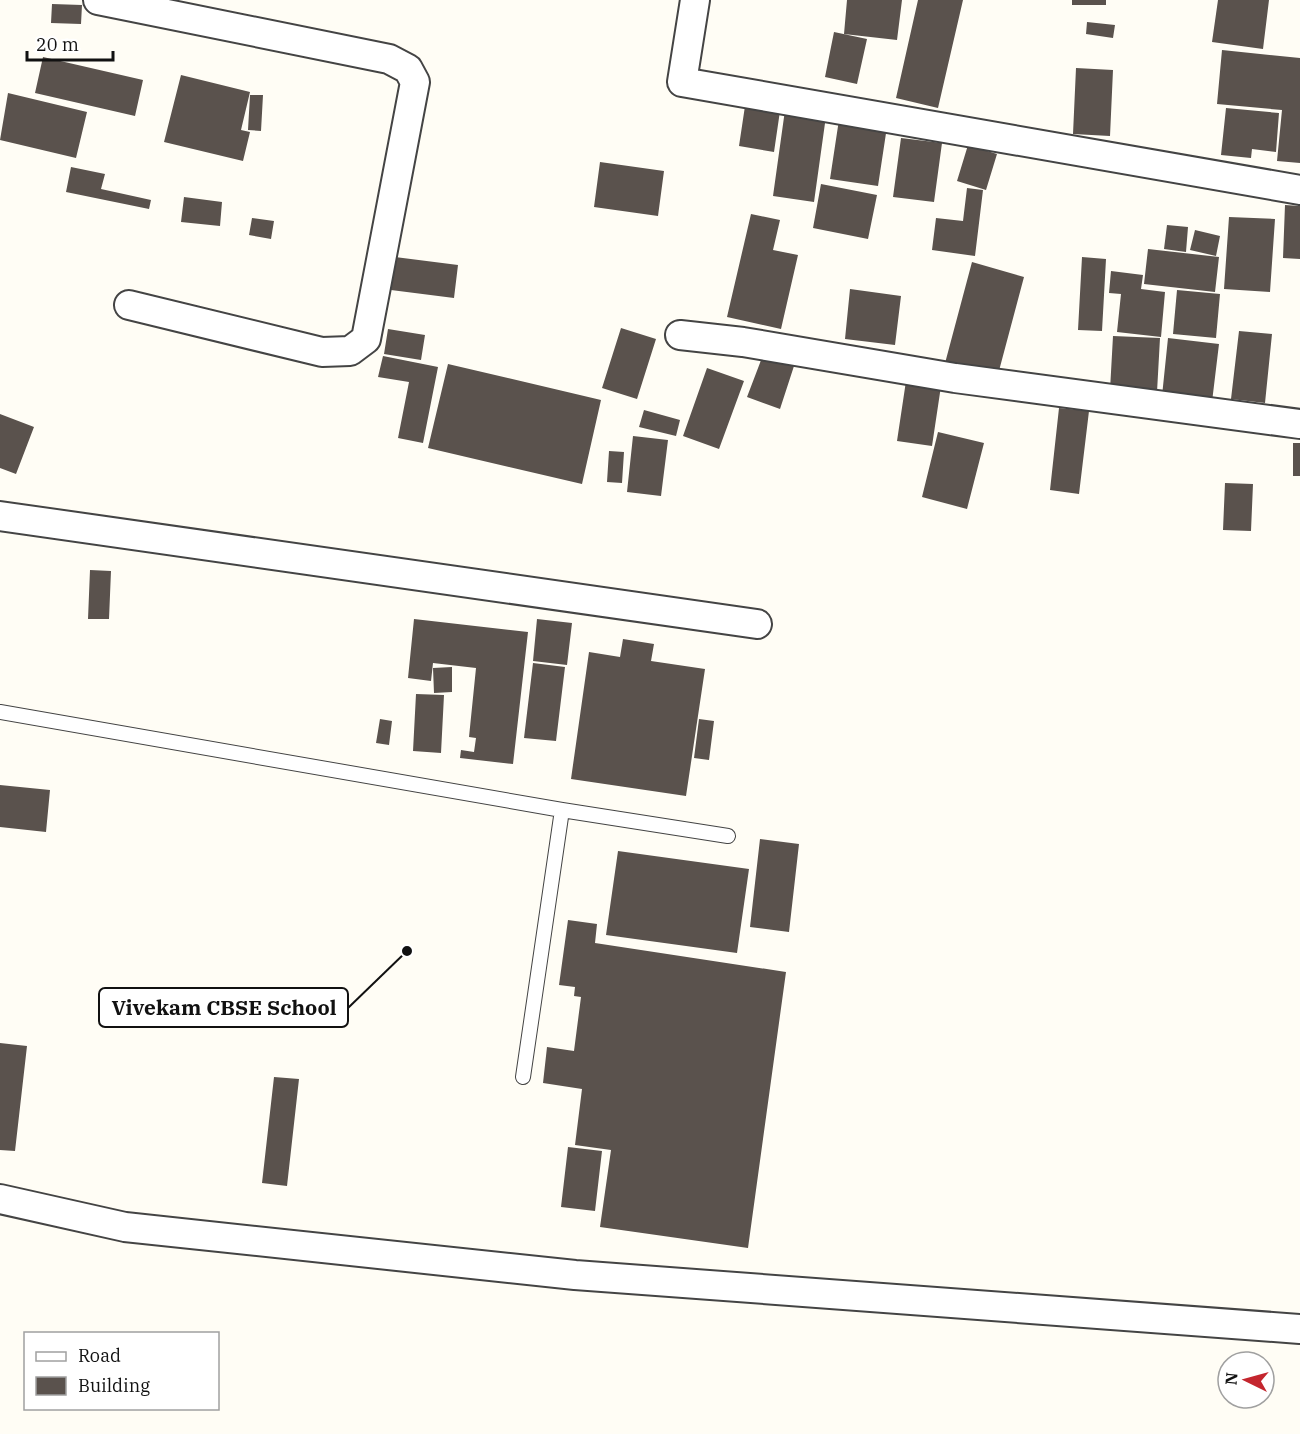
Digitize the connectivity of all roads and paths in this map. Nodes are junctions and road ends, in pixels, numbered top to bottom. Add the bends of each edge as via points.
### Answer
1 (98, 0) edge
2 (695, 0) edge
3 (1300, 190) edge
4 (129, 305) dead end
5 (680, 335) dead end
6 (1300, 424) edge
7 (0, 516) edge
8 (757, 624) dead end
9 (0, 712) edge
10 (562, 810) junction
11 (728, 836) dead end
12 (523, 1077) dead end
13 (0, 1199) edge
14 (1300, 1329) edge

1 - 4 street via 389,59 408,69 415,82 366,339 350,351 322,352
2 - 3 street via 682,82
5 - 6 street via 955,378
7 - 8 street
9 - 10 lane
10 - 11 lane
10 - 12 lane
13 - 14 street via 125,1227 575,1275

